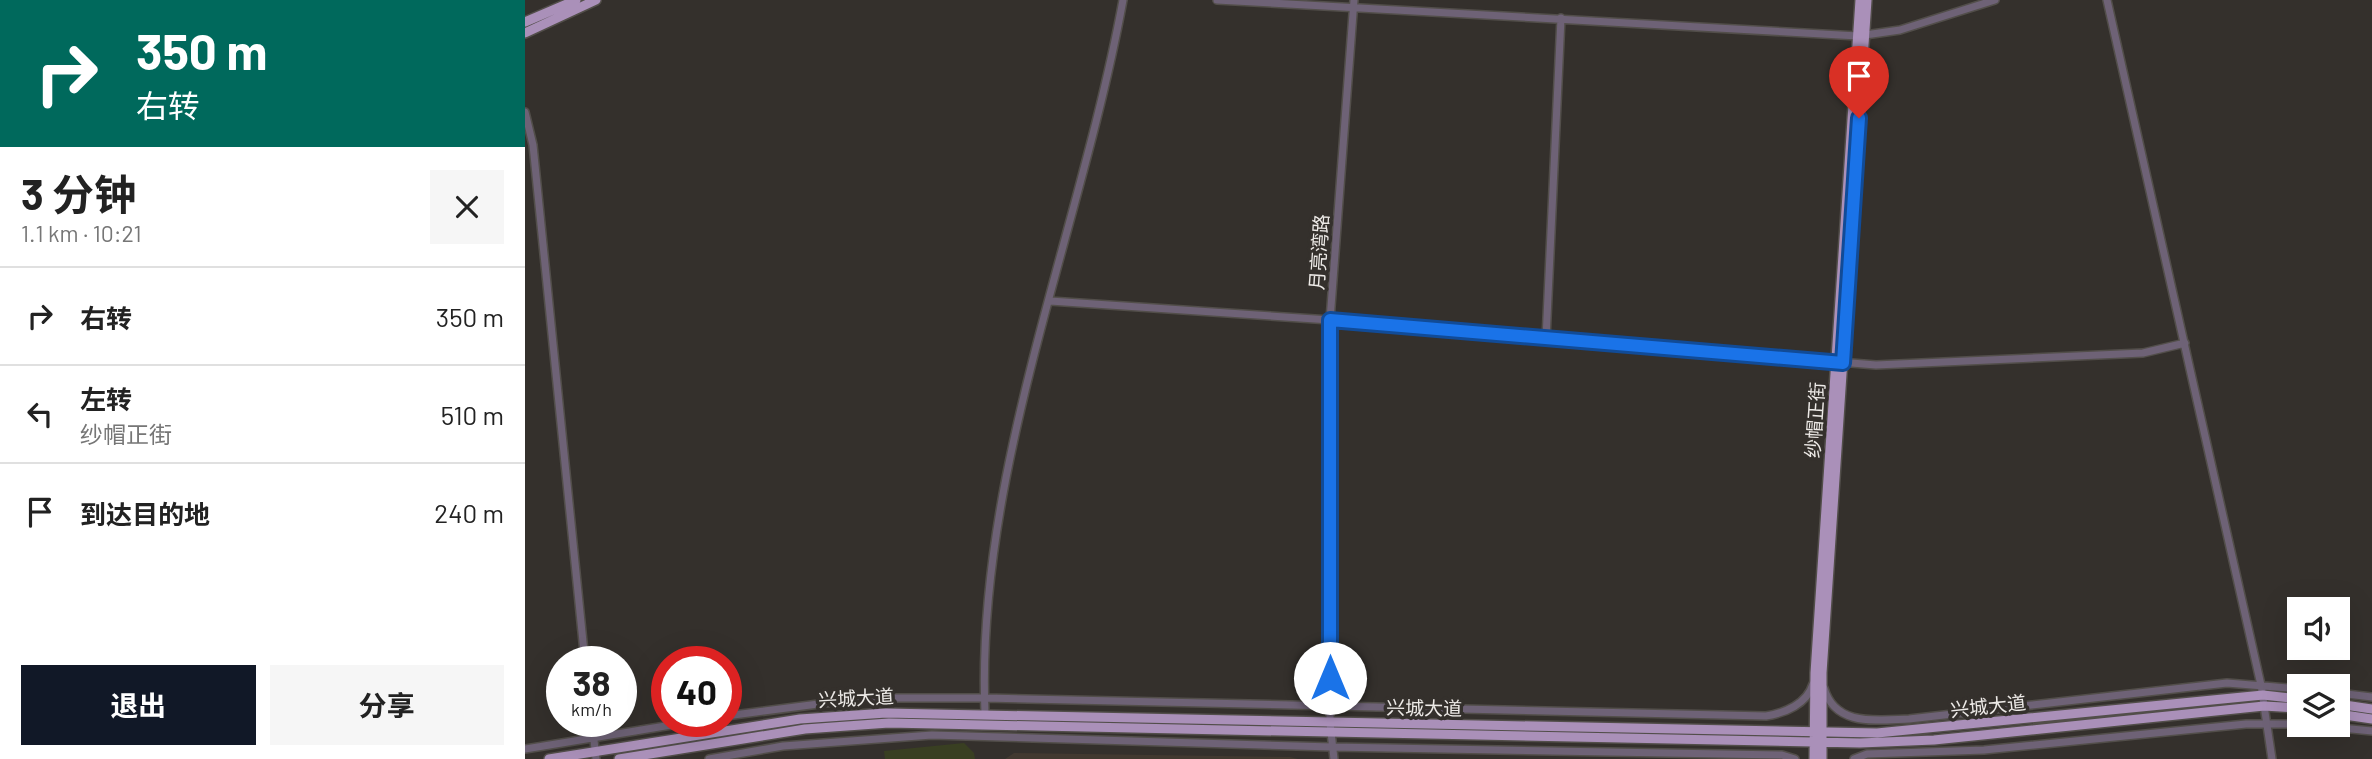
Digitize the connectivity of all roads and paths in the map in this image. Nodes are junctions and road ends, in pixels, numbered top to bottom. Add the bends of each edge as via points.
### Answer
1 (576, 0) edge
2 (596, 0) edge
3 (1123, 0) edge
4 (1217, 0) edge
5 (1860, 0) edge
6 (1867, 0) edge
7 (1995, 0) edge
8 (2107, 0) edge
9 (1354, 4) edge
10 (1561, 18) junction
11 (525, 22) edge
12 (525, 33) edge
13 (1861, 36) junction
14 (525, 112) edge
15 (1050, 301) junction
16 (1330, 320) junction
17 (1546, 339) junction
18 (2185, 343) junction
19 (1839, 363) junction
20 (583, 646) edge
21 (1819, 673) junction
22 (2287, 689) edge
23 (2262, 690) junction
24 (2350, 694) edge
25 (2287, 696) edge
26 (2372, 697) edge
27 (985, 698) junction
28 (1330, 705) junction
29 (2264, 706) junction
30 (2350, 706) edge
31 (2287, 707) edge
32 (2372, 709) edge
33 (985, 713) junction
34 (742, 714) edge
35 (2350, 716) edge
36 (2372, 719) edge
37 (2267, 724) junction
38 (2287, 724) edge
39 (651, 728) edge
40 (1330, 728) junction
41 (2350, 729) edge
42 (2372, 731) edge
43 (1817, 737) junction
44 (594, 738) junction
45 (1332, 747) junction
46 (525, 749) edge
47 (595, 755) edge
48 (549, 759) edge
49 (619, 759) edge
50 (709, 759) edge
51 (1334, 759) edge
52 (1795, 759) edge
53 (1814, 759) edge
54 (1822, 759) edge
55 (1854, 759) edge
56 (2272, 759) edge

1 - 11 main road
2 - 12 main road
3 - 15 street via 1108,82
4 - 9 street
5 - 13 main road, 纱帽正街
6 - 13 main road, 纱帽正街
7 - 13 street via 1900,30
8 - 18 street
9 - 10 street
9 - 16 street, 月亮湾路
10 - 13 street
10 - 17 street
13 - 19 main road, 纱帽正街
14 - 20 street via 533,145
15 - 16 street
15 - 27 street via 1000,515 983,665
16 - 17 street
16 - 28 street, 月亮湾路
17 - 19 street
18 - 19 street via 2143,353 1918,365
18 - 23 street
19 - 21 main road, 纱帽正街
21 - 23 street via 1831,702 1846,715 1863,720 1909,719 2227,683
21 - 28 street via 1804,700 1766,716
21 - 43 main road, 纱帽正街
22 - 23 street
23 - 25 main road, 兴城大道
23 - 29 street
23 - 43 main road, 兴城大道 via 1958,727
24 - 26 street
27 - 28 street
27 - 33 street
27 - 34 street via 865,698
28 - 40 street, 月亮湾路
29 - 31 main road, 兴城大道
29 - 37 street
29 - 43 main road, 兴城大道 via 1934,740
30 - 32 main road
33 - 40 main road, 兴城大道
33 - 47 main road, 兴城大道 via 830,716
35 - 36 main road
37 - 38 street
37 - 55 street via 1984,750 1867,754
37 - 56 street
39 - 44 street
40 - 43 main road, 兴城大道
40 - 45 street, 月亮湾路
40 - 49 main road, 兴城大道 via 889,723 805,729
41 - 42 street
43 - 53 main road, 纱帽正街
43 - 54 main road, 纱帽正街
44 - 46 street
44 - 47 street
45 - 50 street via 932,735 783,746
45 - 51 street, 月亮湾路
45 - 52 street via 1782,755
47 - 48 main road, 兴城大道

